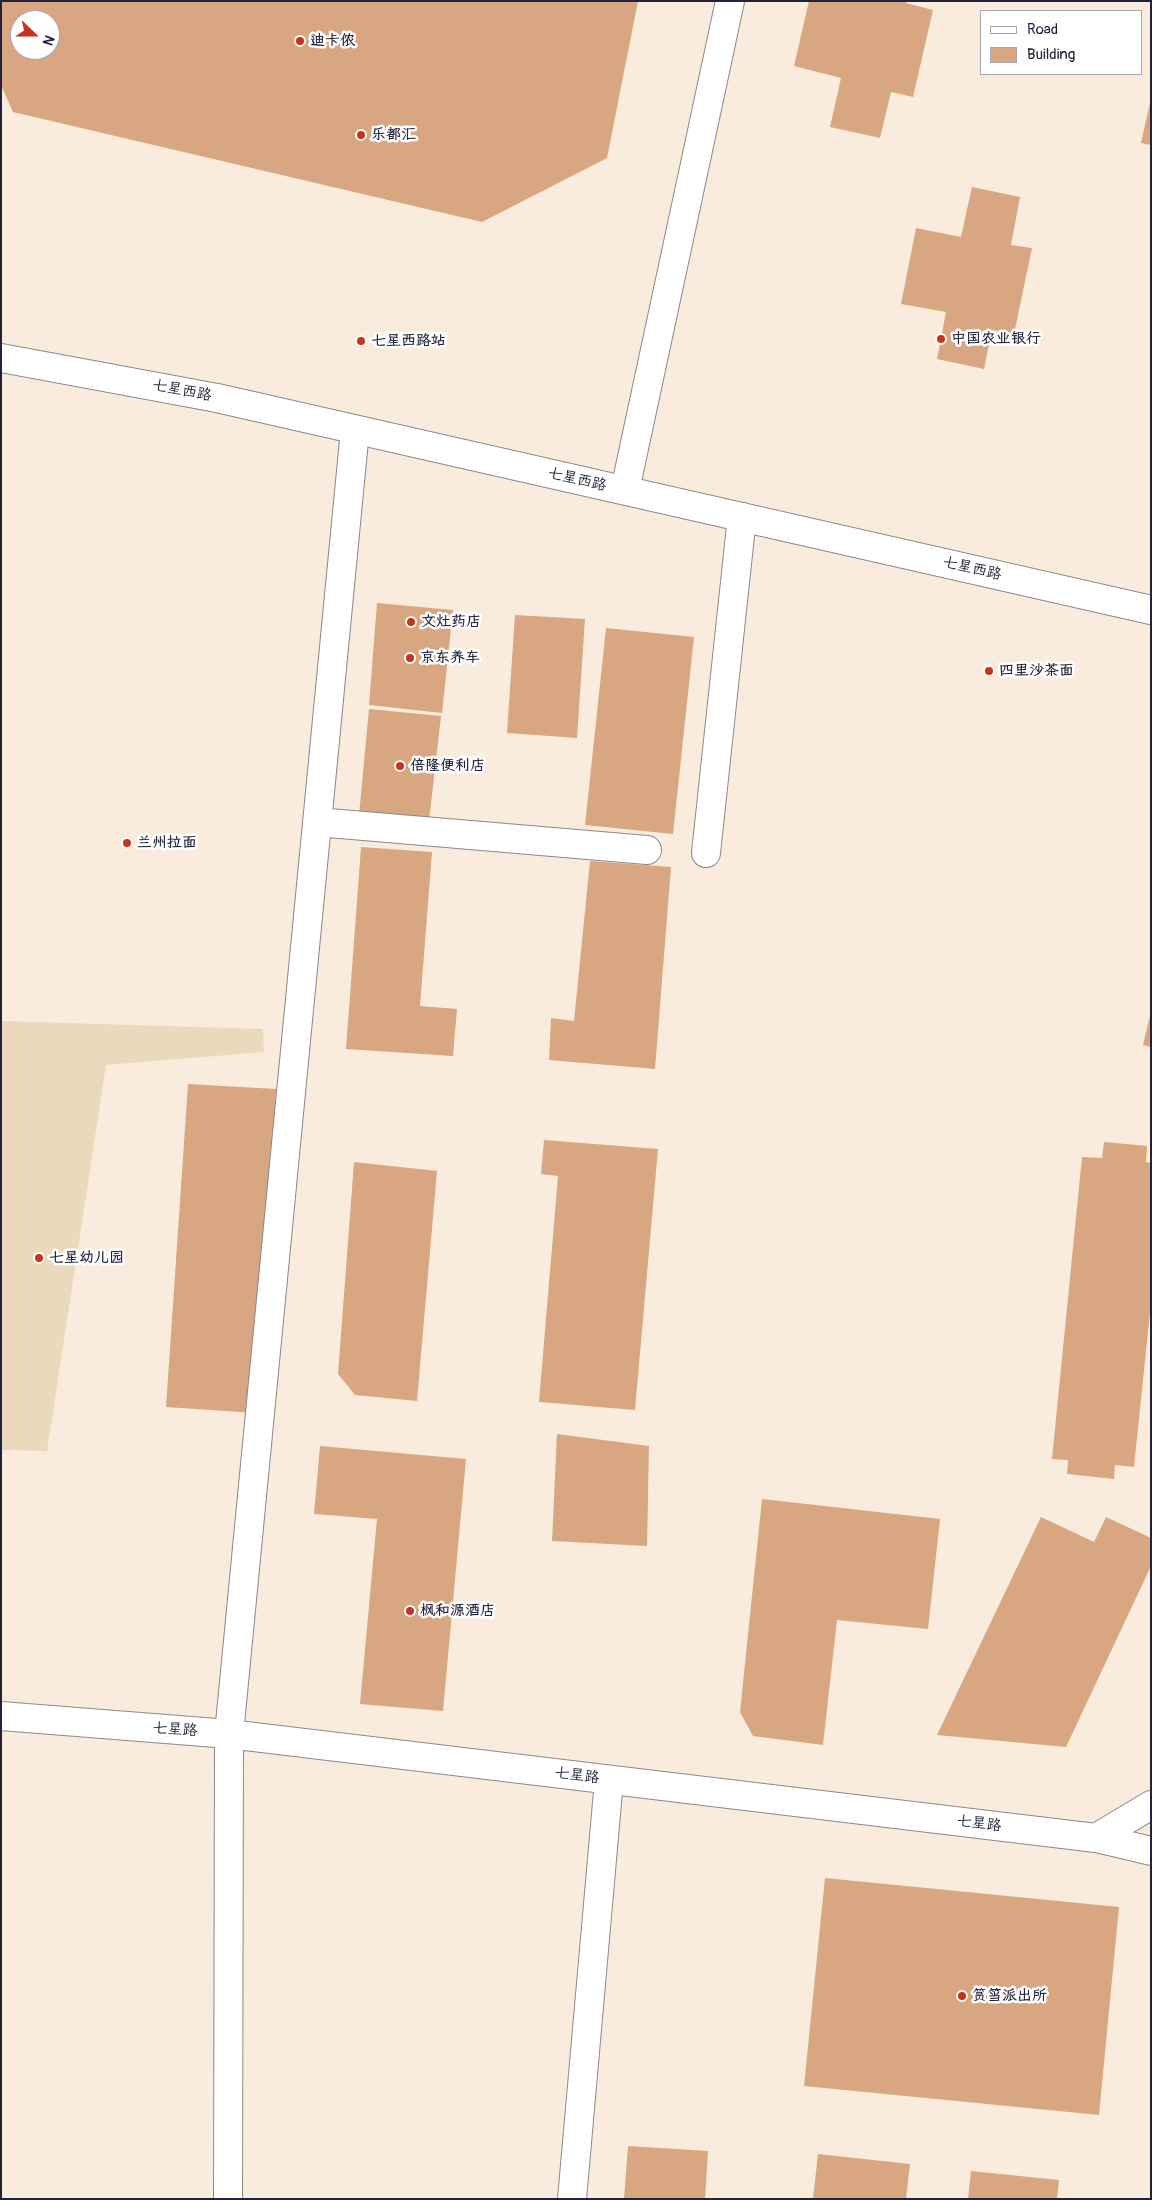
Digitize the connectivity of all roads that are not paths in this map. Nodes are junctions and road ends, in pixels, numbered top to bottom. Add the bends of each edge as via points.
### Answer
1 (730, 1) edge
2 (1, 358) edge
3 (355, 430) junction
4 (625, 490) junction
5 (742, 517) junction
6 (1151, 610) edge
7 (317, 822) junction
8 (647, 850) dead end
9 (706, 853) dead end
10 (1, 1716) edge
11 (229, 1734) junction
12 (609, 1780) junction
13 (1151, 1805) edge
14 (1096, 1838) junction
15 (1151, 1851) edge
16 (228, 2199) edge
17 (572, 2199) edge

1 - 4 street
2 - 3 street, 七星西路 via 218,398
3 - 4 street, 七星西路
3 - 7 street
4 - 5 street, 七星西路
5 - 6 street, 七星西路
5 - 9 street
7 - 8 street
7 - 11 street
10 - 11 street, 七星路
11 - 12 street, 七星路
11 - 16 street
12 - 14 street, 七星路
12 - 17 street
13 - 14 street
14 - 15 street, 七星路

